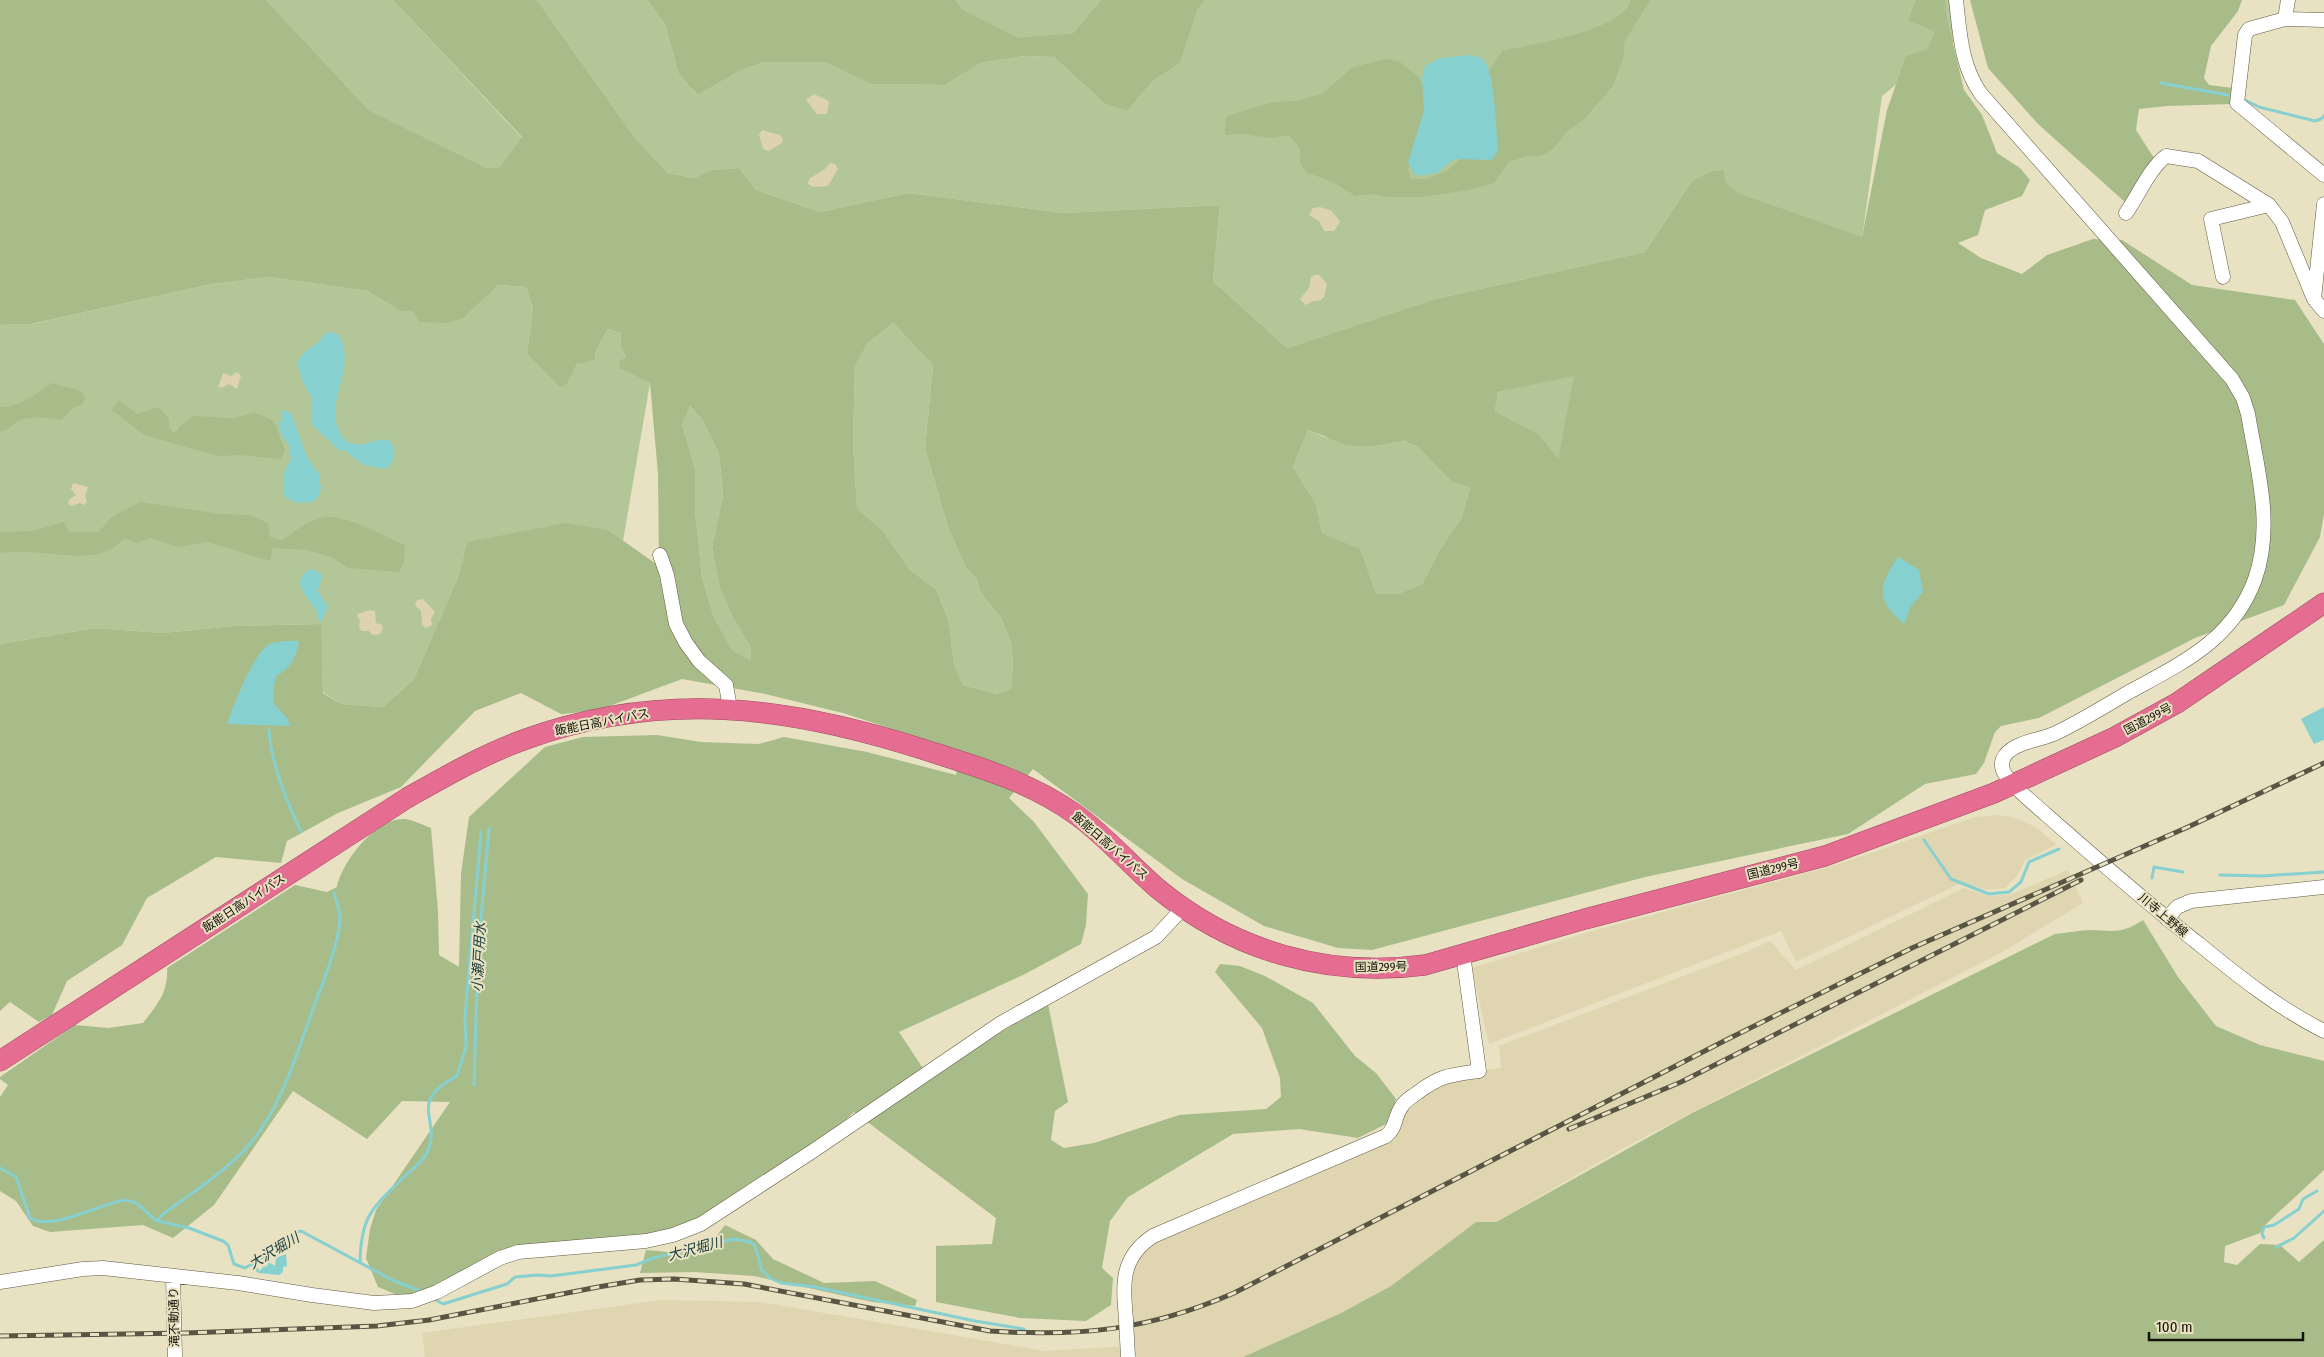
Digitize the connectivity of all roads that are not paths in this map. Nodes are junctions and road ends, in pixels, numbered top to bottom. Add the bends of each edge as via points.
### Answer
1 (1956, 0) edge
2 (2288, 0) edge
3 (2284, 19) junction
4 (2324, 20) edge
5 (2324, 175) edge
6 (2269, 204) junction
7 (2324, 204) edge
8 (2126, 213) dead end
9 (2222, 277) dead end
10 (2314, 299) junction
11 (2324, 312) edge
12 (660, 555) dead end
13 (2324, 603) edge
14 (730, 708) junction
15 (2013, 785) junction
16 (2324, 886) edge
17 (1183, 908) junction
18 (2167, 919) junction
19 (1463, 954) junction
20 (2324, 1031) edge
21 (0, 1061) edge
22 (173, 1276) junction
23 (0, 1282) edge
24 (175, 1357) edge
25 (1128, 1357) edge

1 - 15 street via 1964,64 1972,81 2113,246 2232,378 2248,414 2265,518 2264,541 2255,580 2225,630 2184,662 2057,733 2009,751 2002,765
2 - 3 street
3 - 4 street
3 - 5 street via 2249,29 2245,35 2237,103
6 - 8 street via 2198,161 2166,156 2156,164
6 - 9 street via 2211,219
6 - 10 street via 2282,222
7 - 10 street
10 - 11 street
12 - 14 street via 676,624 699,661 726,685
13 - 15 highway, 国道299号 via 2177,703 2115,737
14 - 17 highway, 飯能日高バイパス via 809,719 863,732 970,764 1025,785 1074,814
14 - 21 highway, 飯能日高バイパス via 657,711 576,724 526,739 480,759 407,798
15 - 18 street, 川寺上野線
15 - 19 highway, 国道299号 via 1825,856
16 - 18 street via 2191,901 2178,907
17 - 19 highway, 国道299号 via 1242,942 1317,964 1344,968 1404,968
17 - 22 street via 1156,937 1001,1023 813,1152 701,1224 673,1235 646,1241 518,1252 412,1301 374,1303 238,1282
18 - 20 street, 川寺上野線 via 2266,996
19 - 25 street, bridge via 1479,1071 1434,1080 1404,1102 1395,1126 1386,1136 1148,1239 1134,1251 1128,1265 1124,1294
22 - 23 street via 103,1268
22 - 24 street, 滝不動通り

